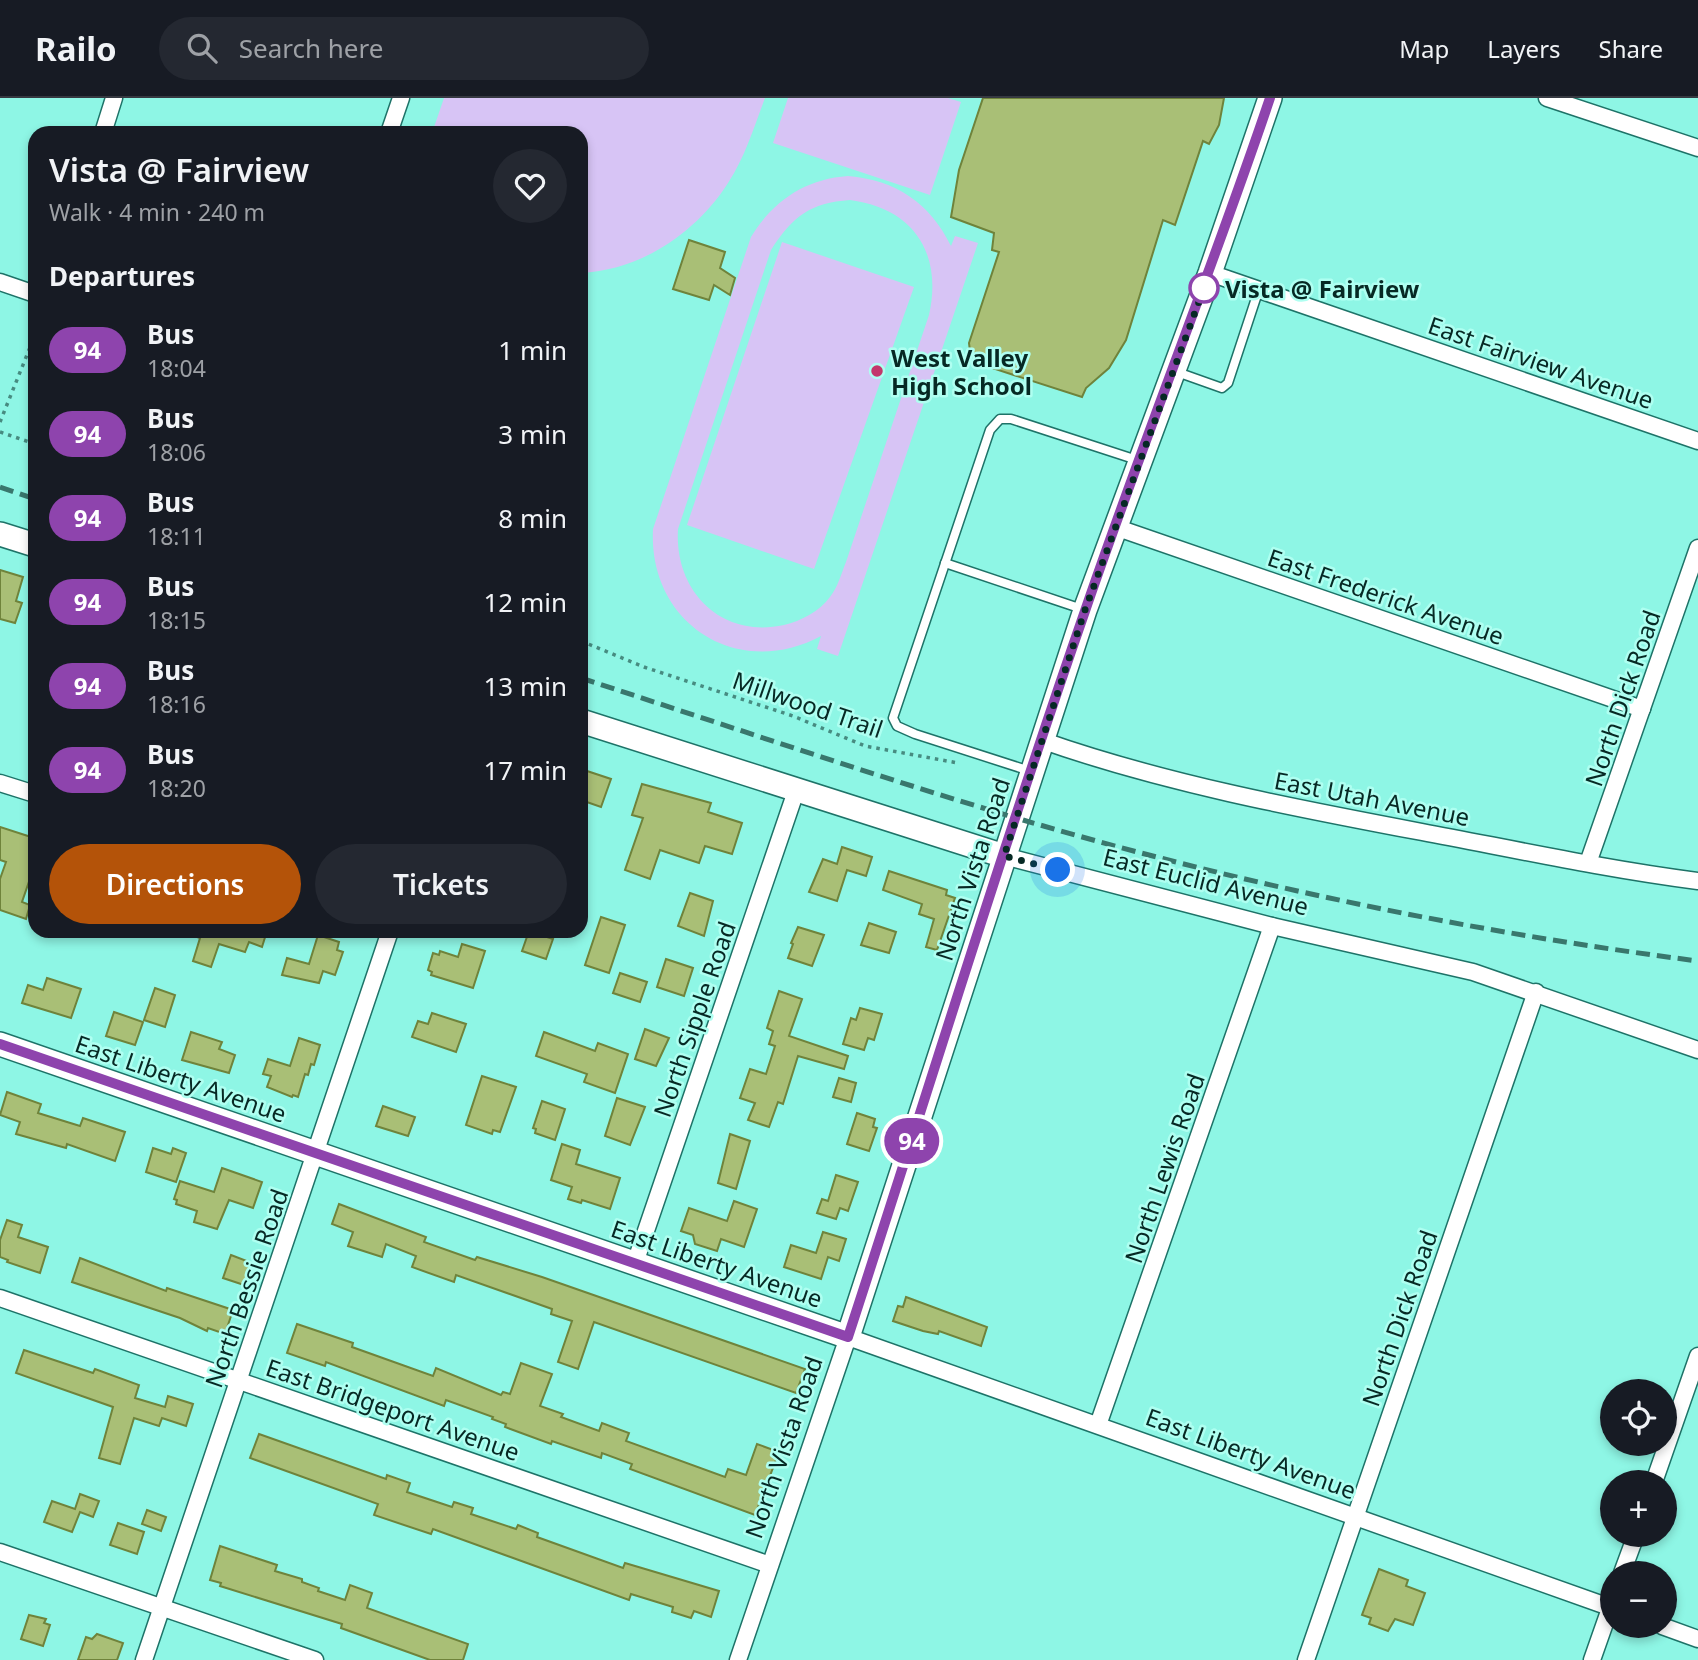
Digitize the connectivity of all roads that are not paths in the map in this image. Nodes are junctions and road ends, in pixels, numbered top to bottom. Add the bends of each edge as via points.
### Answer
1 (114, 98) edge
2 (401, 98) edge
3 (1270, 98) edge
4 (1547, 98) edge
5 (105, 126) edge
6 (391, 126) edge
7 (1698, 148) edge
8 (1210, 273) junction
9 (0, 282) edge
10 (1259, 289) junction
11 (28, 292) edge
12 (1174, 370) junction
13 (1698, 441) edge
14 (1139, 461) junction
15 (1115, 527) junction
16 (0, 534) edge
17 (28, 543) edge
18 (1698, 548) edge
19 (945, 563) junction
20 (1085, 610) junction
21 (1642, 709) junction
22 (588, 723) edge
23 (1041, 740) junction
24 (1030, 771) junction
25 (0, 783) edge
26 (796, 791) junction
27 (28, 792) edge
28 (1004, 856) junction
29 (1588, 863) junction
30 (1698, 881) edge
31 (1272, 926) junction
32 (388, 938) edge
33 (1536, 992) junction
34 (0, 1044) edge
35 (1698, 1050) edge
36 (316, 1152) junction
37 (635, 1262) junction
38 (0, 1298) edge
39 (848, 1337) junction
40 (1698, 1356) edge
41 (238, 1378) junction
42 (1098, 1425) junction
43 (1658, 1470) edge
44 (1354, 1518) junction
45 (0, 1552) edge
46 (770, 1565) junction
47 (1600, 1602) edge
48 (163, 1606) junction
49 (1677, 1631) edge
50 (1600, 1637) edge
51 (1698, 1639) edge
52 (144, 1660) edge
53 (315, 1660) edge
54 (738, 1660) edge
55 (1306, 1660) edge
56 (1592, 1660) edge

1 - 5 street
2 - 6 street
3 - 8 street, North Vista Road
4 - 7 street
8 - 10 street, East Fairview Avenue
8 - 12 street, North Vista Road
9 - 11 street
10 - 12 lane via 1222,388
10 - 13 street, East Fairview Avenue
12 - 14 street, North Vista Road
14 - 15 street, North Vista Road
14 - 19 lane via 1000,419 990,430
15 - 20 street, North Vista Road
15 - 21 street, East Frederick Avenue
16 - 17 street
18 - 21 street, North Dick Road
19 - 20 lane
19 - 24 lane via 893,718 897,726 915,734
20 - 23 street, North Vista Road
21 - 29 street, North Dick Road
22 - 26 street, East Euclid Avenue
23 - 24 street, North Vista Road
23 - 29 street, East Utah Avenue via 1147,772 1317,812
24 - 28 street, North Vista Road
25 - 27 street
26 - 28 street, East Euclid Avenue
26 - 37 street, North Sipple Road
28 - 31 street, East Euclid Avenue
28 - 39 street, North Vista Road
29 - 30 street, East Utah Avenue
31 - 33 street, East Euclid Avenue via 1439,963
31 - 42 street, North Lewis Road
32 - 36 street, North Bessie Road
33 - 35 street, East Euclid Avenue
33 - 44 street, North Dick Road
34 - 36 street, East Liberty Avenue
36 - 37 street, East Liberty Avenue
36 - 41 street, North Bessie Road
37 - 39 street, East Liberty Avenue
38 - 41 street, East Bridgeport Avenue
39 - 42 street, East Liberty Avenue
39 - 46 street, North Vista Road
40 - 43 street
41 - 46 street, East Bridgeport Avenue
41 - 48 street, North Bessie Road
42 - 44 street, East Liberty Avenue
44 - 47 street, East Liberty Avenue
44 - 55 street, North Dick Road
45 - 48 street
46 - 54 street, North Vista Road
48 - 52 street, North Bessie Road
48 - 53 street
49 - 51 street
50 - 56 street

